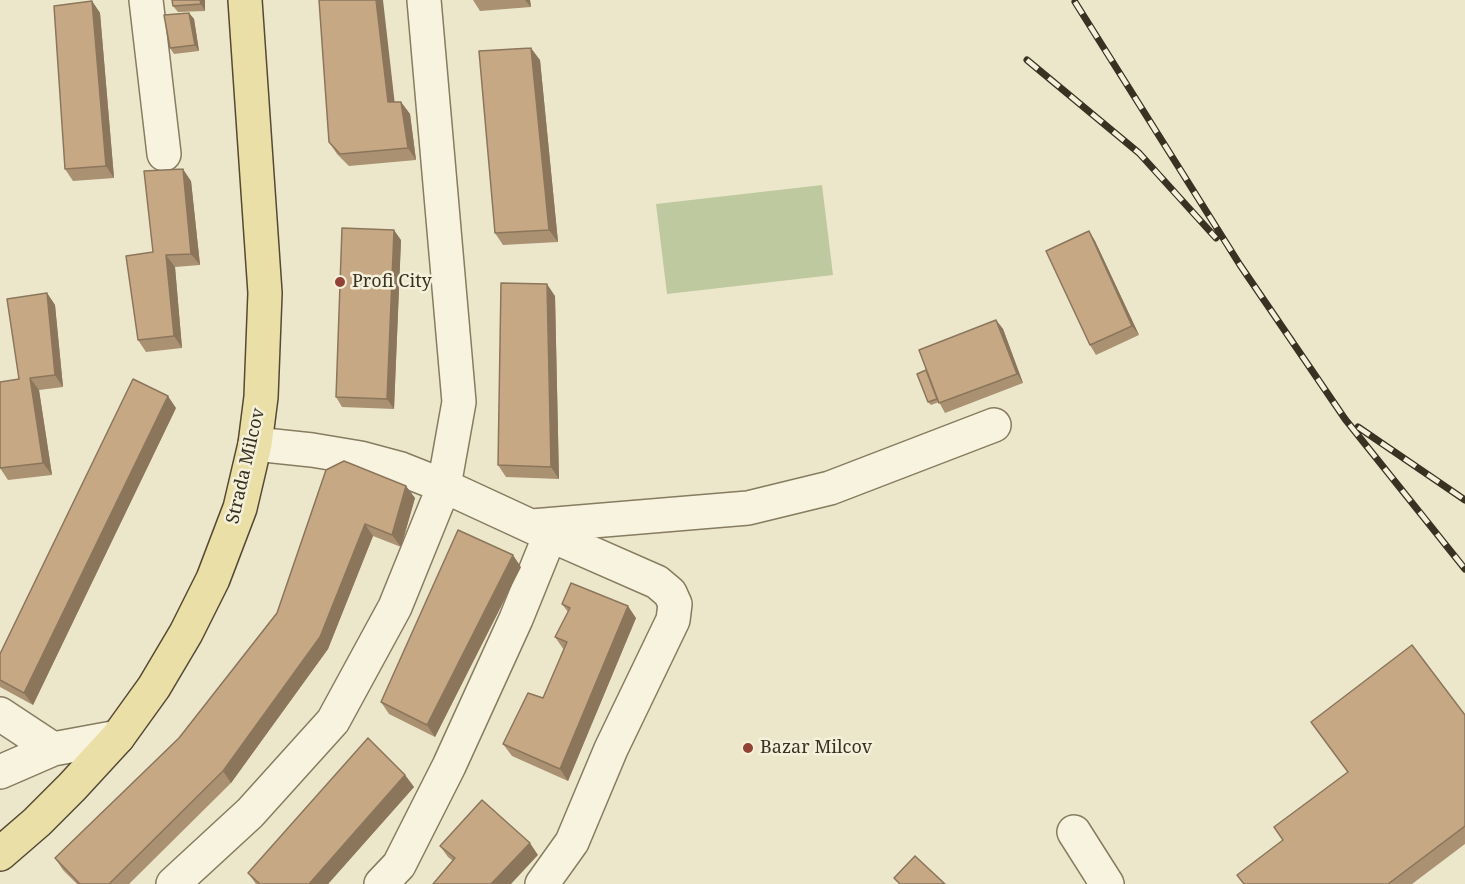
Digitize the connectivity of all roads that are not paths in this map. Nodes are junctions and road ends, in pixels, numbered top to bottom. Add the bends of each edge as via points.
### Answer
1 (146, 0) edge
2 (245, 0) edge
3 (424, 0) edge
4 (164, 154) dead end
5 (994, 425) dead end
6 (255, 444) junction
7 (444, 486) junction
8 (540, 531) junction
9 (0, 714) edge
10 (118, 737) junction
11 (53, 749) junction
12 (0, 772) edge
13 (1074, 832) dead end
14 (0, 854) edge
15 (173, 884) edge
16 (381, 884) edge
17 (542, 884) edge
18 (1107, 884) edge

1 - 4 street
2 - 6 main road, Strada Milcov via 265,293
3 - 7 street via 459,402
5 - 8 street via 830,488 748,508
6 - 7 street via 360,458
6 - 10 main road, Strada Milcov via 240,508 213,579 154,687
7 - 8 street
7 - 15 street via 395,607 333,720 250,813
8 - 16 street via 516,619 399,865
8 - 17 street via 657,582 670,593 675,604 673,620 611,749 572,842
9 - 11 street
10 - 11 street
10 - 14 main road, Strada Milcov via 51,808
11 - 12 street
13 - 18 street

